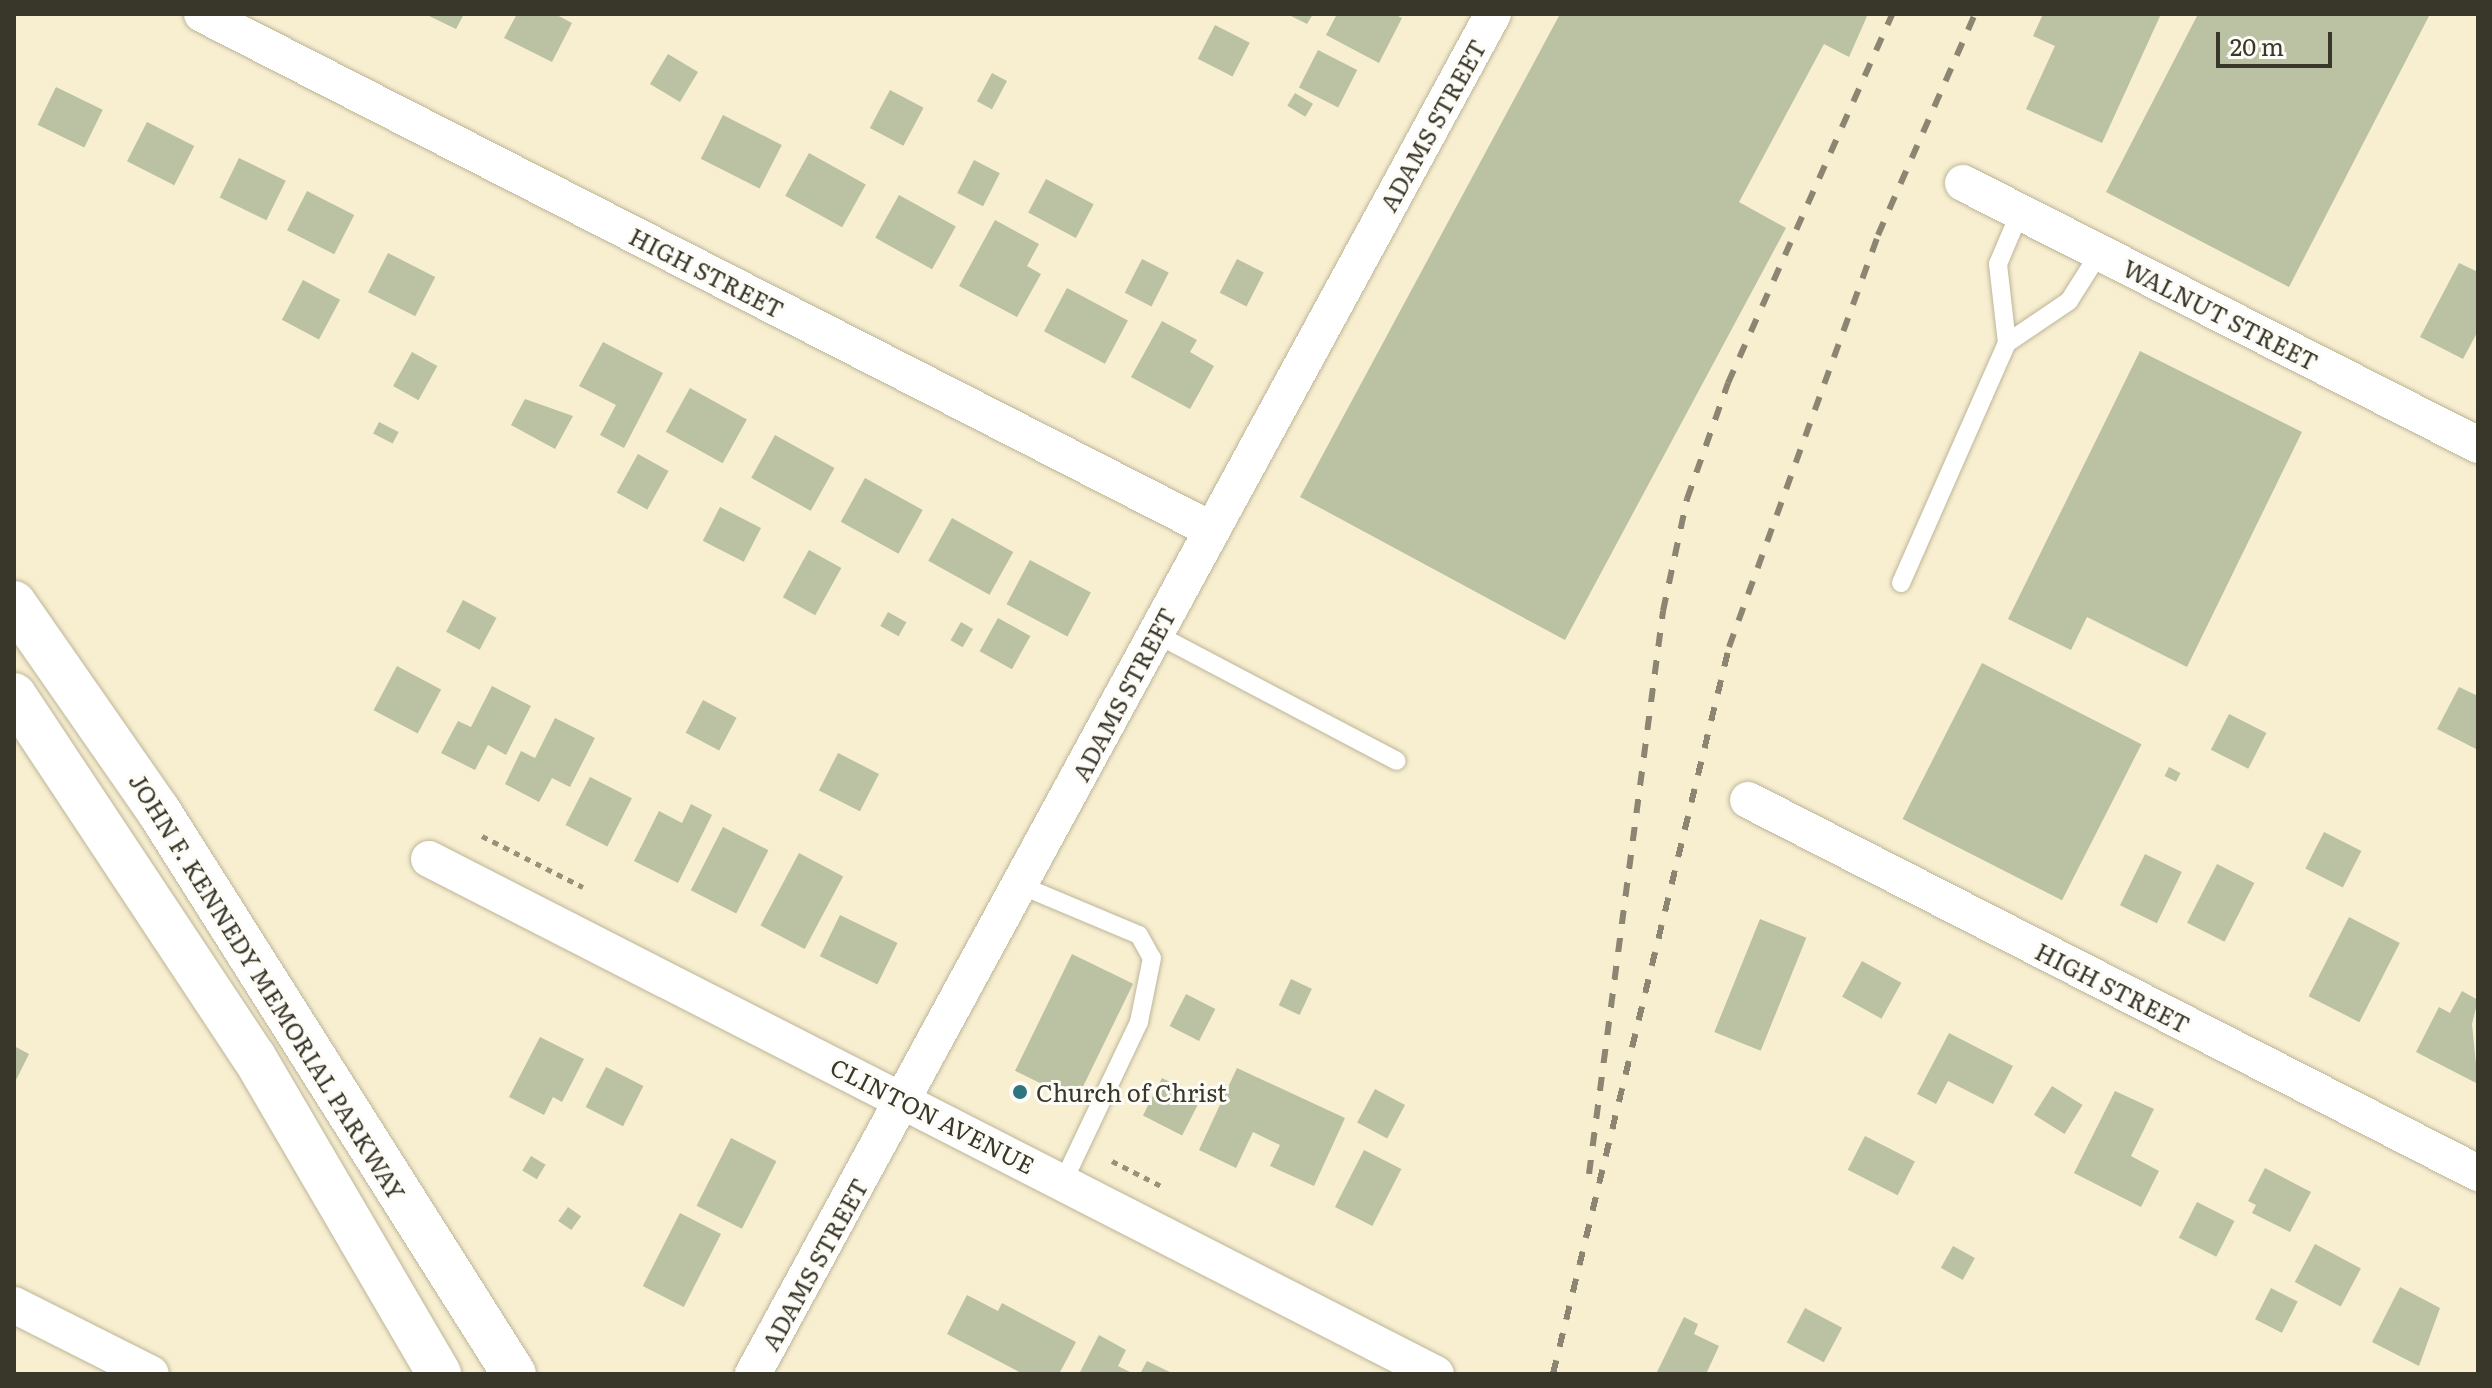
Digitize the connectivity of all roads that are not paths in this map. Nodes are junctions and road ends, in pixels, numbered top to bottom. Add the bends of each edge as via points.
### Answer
1 (202, 14) edge
2 (1493, 14) edge
3 (1963, 183) dead end
4 (2020, 212) junction
5 (2100, 252) junction
6 (2007, 343) junction
7 (2478, 445) edge
8 (1212, 530) junction
9 (1901, 583) dead end
10 (14, 603) edge
11 (1156, 634) junction
12 (14, 695) edge
13 (1397, 761) dead end
14 (1748, 800) dead end
15 (429, 859) dead end
16 (1020, 885) junction
17 (903, 1100) junction
18 (2478, 1173) edge
19 (1063, 1182) junction
20 (14, 1305) edge
21 (151, 1374) edge
22 (439, 1374) edge
23 (514, 1374) edge
24 (753, 1374) edge
25 (1436, 1374) edge

1 - 8 street, HIGH STREET
2 - 8 street, ADAMS STREET
3 - 4 street, WALNUT STREET
4 - 5 street, WALNUT STREET
4 - 6 lane via 1998,264
5 - 6 lane via 2069,301
5 - 7 street, WALNUT STREET
6 - 9 lane
8 - 11 street, ADAMS STREET
10 - 23 main road, JOHN F. KENNEDY MEMORIAL PARKWAY via 158,810
11 - 13 lane
11 - 16 street, ADAMS STREET
12 - 22 main road, JOHN F. KENNEDY MEMORIAL PARKWAY via 254,1057
14 - 18 street, HIGH STREET
15 - 17 street, CLINTON AVENUE
16 - 17 street, ADAMS STREET
16 - 19 lane via 1139,935 1152,958 1139,1022
17 - 19 street, CLINTON AVENUE
17 - 24 street, ADAMS STREET
19 - 25 street, CLINTON AVENUE
20 - 21 street

